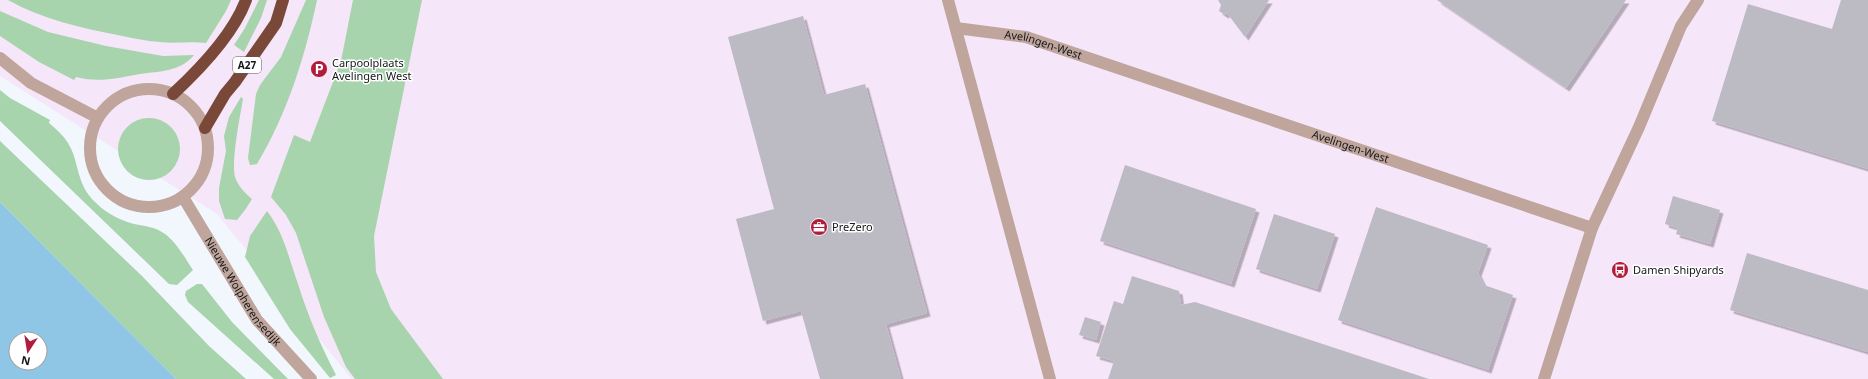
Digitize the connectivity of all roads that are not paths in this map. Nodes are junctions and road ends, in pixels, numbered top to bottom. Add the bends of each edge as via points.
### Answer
1 (246, 0) edge
2 (284, 0) edge
3 (948, 0) edge
4 (1698, 0) edge
5 (956, 28) junction
6 (0, 58) edge
7 (173, 94) junction
8 (98, 118) junction
9 (205, 128) junction
10 (183, 197) junction
11 (1592, 228) junction
12 (310, 379) edge
13 (1050, 379) edge
14 (1544, 379) edge

1 - 7 highway via 242,11 209,57
2 - 9 highway, A27 via 276,23 225,94
3 - 5 street
4 - 11 street via 1681,26 1636,134
5 - 11 street, Avelingen-West via 1026,37
5 - 13 street
6 - 8 street via 31,83
7 - 8 street via 152,89 131,92 112,102
7 - 9 street via 187,102
8 - 10 street via 91,135 90,152 93,170 102,185 131,205 149,208 166,205
9 - 10 street via 208,159 203,174
10 - 12 street, Nieuwe Wolpherensedijk via 257,320
11 - 14 street

